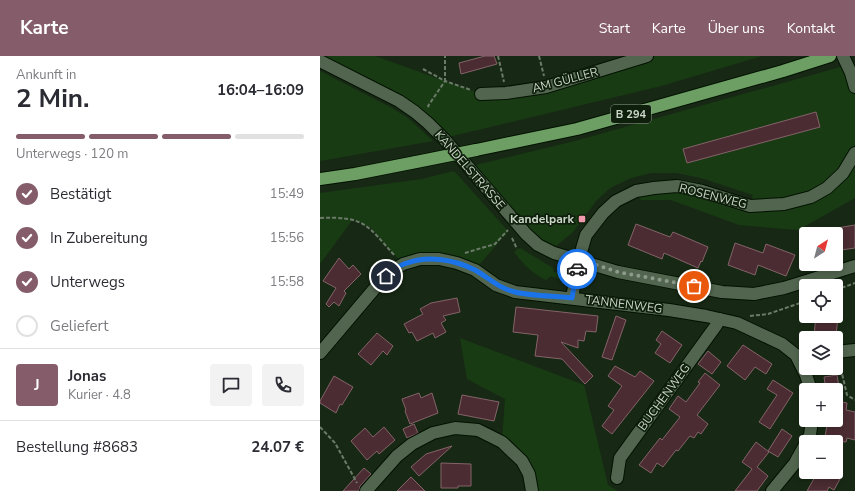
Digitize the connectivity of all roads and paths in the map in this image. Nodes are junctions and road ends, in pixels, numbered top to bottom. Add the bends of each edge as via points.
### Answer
1 (445, 56) edge
2 (498, 56) edge
3 (539, 56) edge
4 (647, 56) edge
5 (830, 56) edge
6 (843, 56) edge
7 (320, 61) edge
8 (423, 69) dead end
9 (445, 80) junction
10 (546, 87) junction
11 (855, 87) edge
12 (506, 92) junction
13 (481, 94) joint
14 (428, 106) dead end
15 (855, 154) edge
16 (320, 179) edge
17 (320, 218) edge
18 (514, 221) junction
19 (512, 236) dead end
20 (517, 249) dead end
21 (579, 259) junction
22 (457, 263) junction
23 (403, 264) junction
24 (855, 266) edge
25 (855, 283) edge
26 (843, 287) edge
27 (572, 298) junction
28 (799, 303) edge
29 (720, 319) junction
30 (737, 323) junction
31 (855, 350) edge
32 (843, 351) edge
33 (320, 353) edge
34 (799, 354) edge
35 (842, 375) edge
36 (855, 400) edge
37 (320, 427) edge
38 (799, 455) edge
39 (617, 478) dead end
40 (362, 488) edge
41 (532, 491) edge
42 (772, 491) edge

1 - 9 path
2 - 12 path
3 - 10 path
4 - 10 street, AM GÜLLER
5 - 16 highway, B 294, bridge via 577,129
6 - 11 street
7 - 18 street, KANDELSTRASSE via 399,101 424,119
8 - 9 path
9 - 13 path
9 - 14 path
10 - 12 street, AM GÜLLER
12 - 13 street, AM GÜLLER
15 - 21 street, ROSENWEG via 843,173 827,188 784,204 750,206 677,186 636,191 616,200 603,213 586,235
17 - 23 path via 353,219 371,228
18 - 21 street, KANDELSTRASSE via 538,245 554,253
18 - 22 path via 495,244 460,254
19 - 20 path
21 - 24 street, KANDELSTRASSE via 618,272 722,292 754,294 784,288
21 - 27 street, ROSENWEG
22 - 23 street, TANNENWEG via 439,259 420,259
22 - 27 street, TANNENWEG via 475,270 496,285 515,292
23 - 33 street via 386,276
25 - 26 path
27 - 29 street, TANNENWEG
28 - 30 path via 768,314 741,317
29 - 30 street, TANNENWEG
29 - 39 street, BUCHENWEG via 620,458
30 - 34 street, TANNENWEG
31 - 32 street
35 - 36 path via 847,395
37 - 40 path via 335,444
38 - 42 street
40 - 41 street via 412,444 433,433 455,428 478,430 502,442 522,461 529,474

